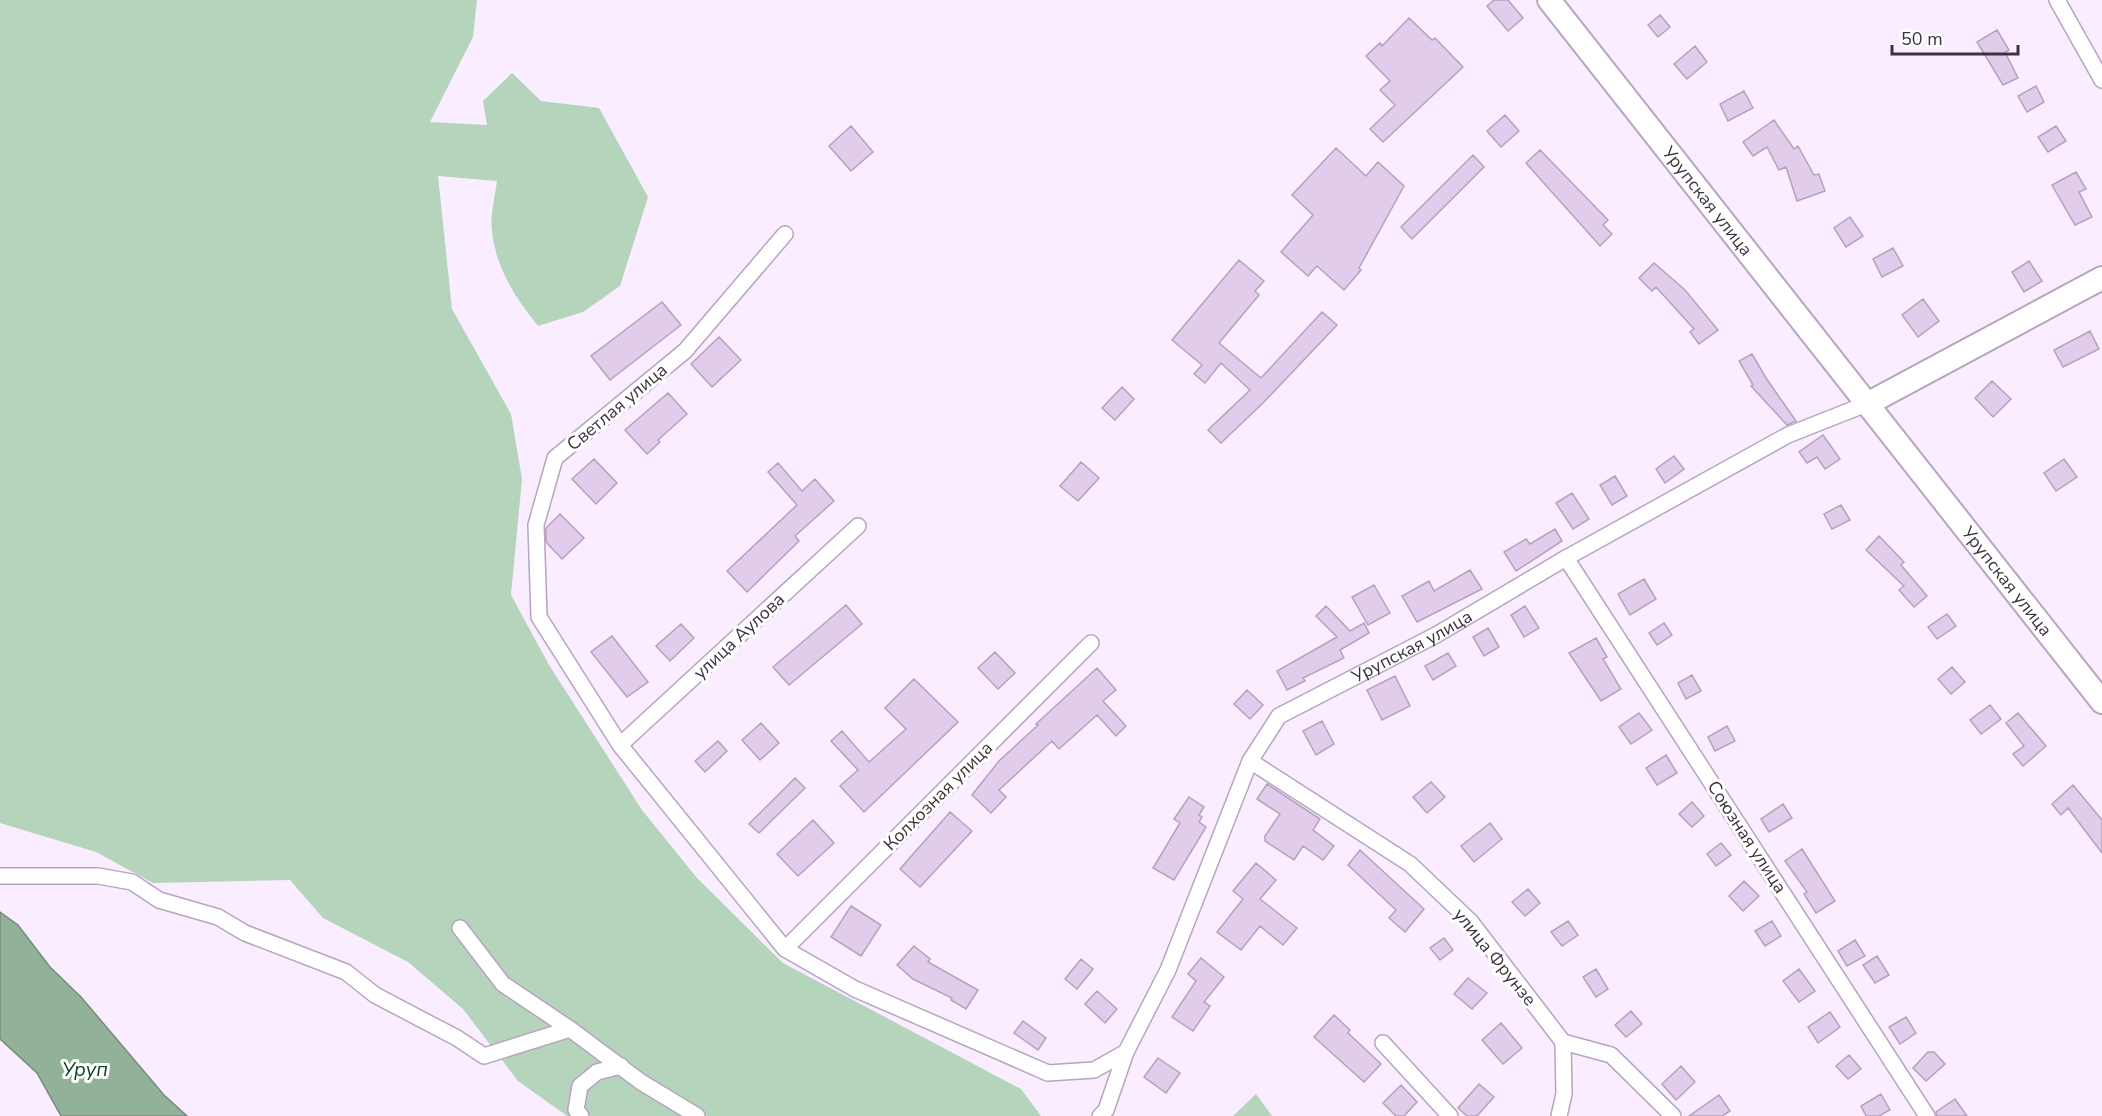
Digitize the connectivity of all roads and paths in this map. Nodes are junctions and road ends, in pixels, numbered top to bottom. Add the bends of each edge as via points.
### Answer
1 (1549, 0) edge
2 (2057, 0) edge
3 (2102, 80) edge
4 (785, 234) dead end
5 (2102, 278) edge
6 (1869, 402) junction
7 (858, 526) dead end
8 (1566, 558) junction
9 (1090, 643) dead end
10 (2102, 702) edge
11 (620, 745) junction
12 (1250, 761) junction
13 (0, 876) edge
14 (460, 928) dead end
15 (785, 949) junction
16 (570, 1029) junction
17 (1563, 1042) junction
18 (1383, 1043) dead end
19 (1126, 1052) junction
20 (621, 1066) junction
21 (581, 1116) edge
22 (697, 1116) edge
23 (1100, 1116) edge
24 (1450, 1116) edge
25 (1559, 1116) edge
26 (1673, 1116) edge
27 (1928, 1116) edge

1 - 6 street, Урупская улица
2 - 3 street
4 - 11 street, Светлая улица via 685,351 555,458 536,525 539,617
5 - 6 street, Урупская улица
6 - 8 street, Урупская улица via 1788,435
6 - 10 street, Урупская улица
7 - 11 street, улица Аулова
8 - 12 street, Урупская улица via 1436,634 1279,716
8 - 27 street, Союзная улица
9 - 15 street, Колхозная улица
11 - 15 street
12 - 17 street, улица Фрунзе via 1410,864 1471,922
12 - 19 street, Урупская улица via 1168,970
13 - 16 street via 98,876 132,882 159,900 218,917 245,933 345,972 375,994 484,1056
14 - 16 street via 503,984
15 - 19 street via 855,989 1048,1073 1094,1070
16 - 20 street
17 - 25 street via 1564,1094
17 - 26 street via 1611,1055
18 - 24 street
19 - 23 street, Урупская улица via 1106,1110
20 - 21 street via 597,1072 580,1086 576,1110
20 - 22 street

